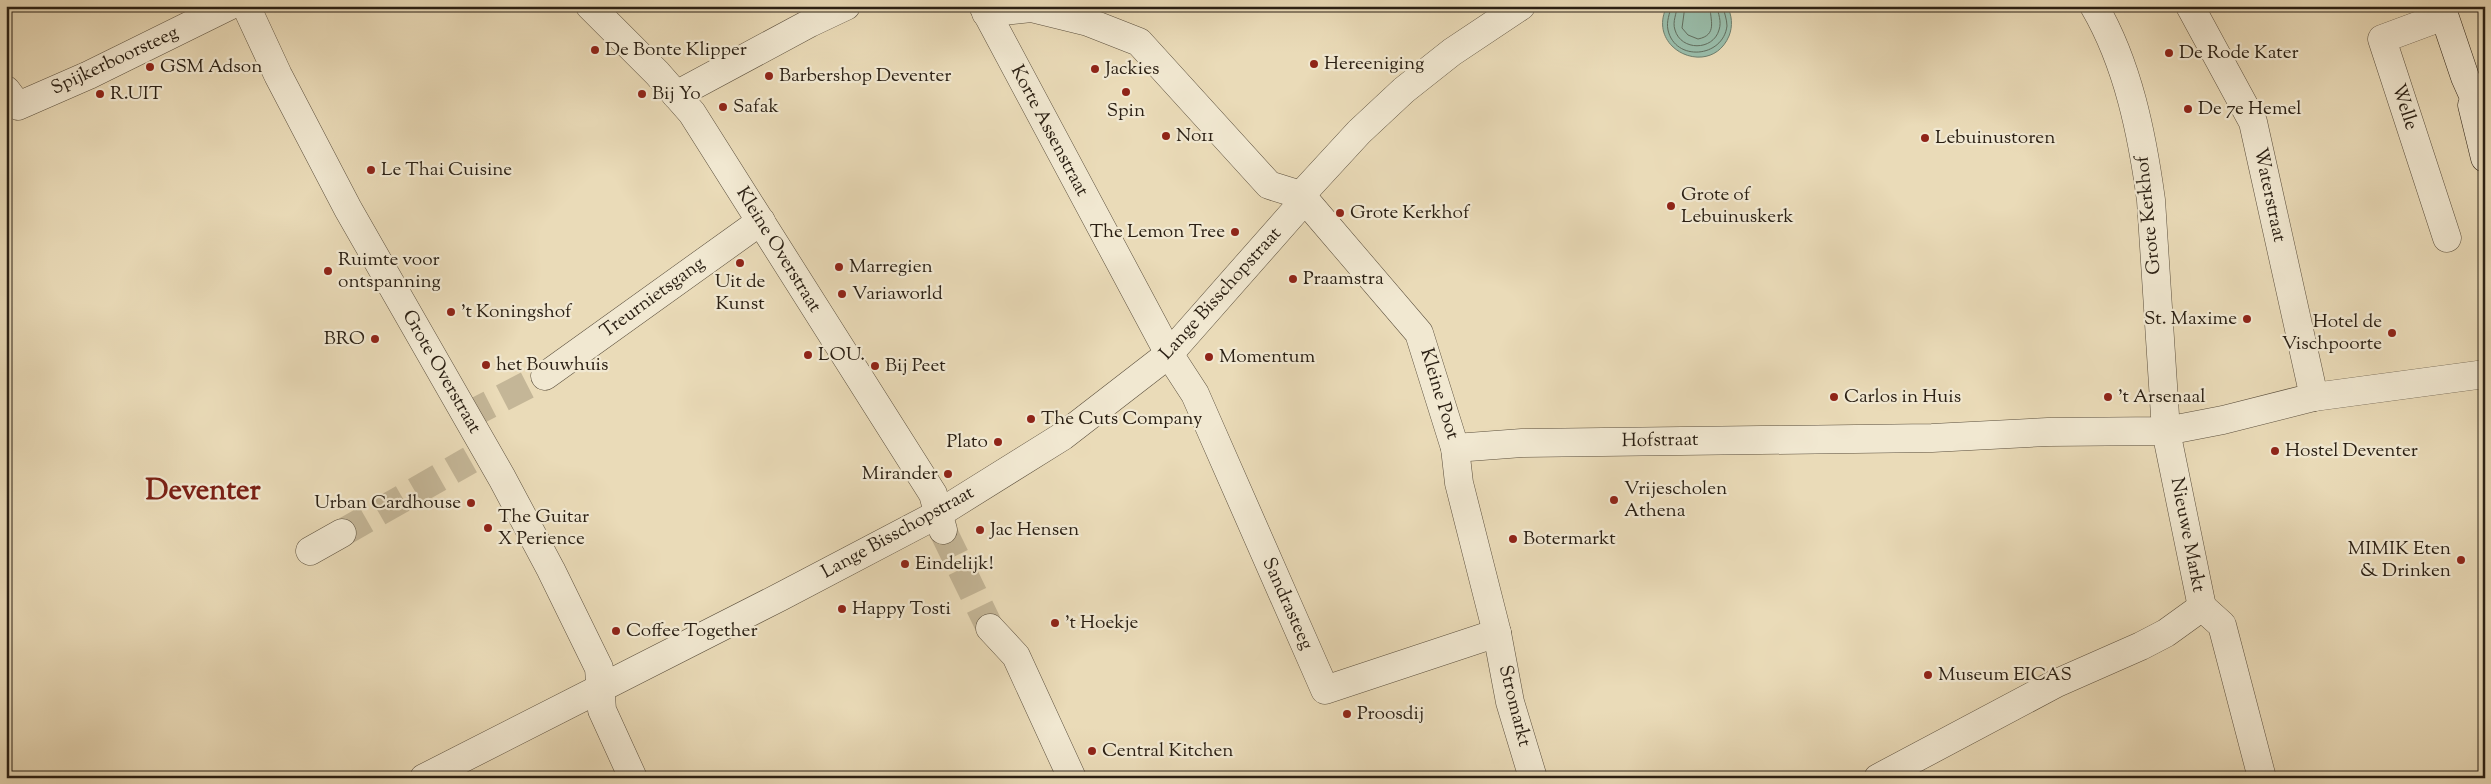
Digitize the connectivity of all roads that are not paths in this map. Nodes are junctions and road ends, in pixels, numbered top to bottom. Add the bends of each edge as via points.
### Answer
1 (229, 6) edge
2 (246, 6) edge
3 (590, 6) edge
4 (846, 6) edge
5 (1520, 6) edge
6 (2094, 6) edge
7 (2190, 6) edge
8 (984, 10) edge
9 (2442, 11) edge
10 (2465, 77) junction
11 (6, 90) edge
12 (676, 95) junction
13 (2485, 122) edge
14 (2485, 158) edge
15 (1301, 195) junction
16 (760, 221) junction
17 (2446, 238) dead end
18 (1169, 354) junction
19 (2485, 374) edge
20 (544, 376) tunnel mouth
21 (2314, 396) junction
22 (2166, 431) junction
23 (1456, 448) junction
24 (941, 522) junction
25 (342, 533) tunnel mouth
26 (310, 551) dead end
27 (2202, 607) junction
28 (990, 628) tunnel mouth
29 (1497, 633) junction
30 (599, 687) junction
31 (424, 778) edge
32 (634, 778) edge
33 (1072, 778) edge
34 (1533, 778) edge
35 (1878, 778) edge
36 (2262, 778) edge

1 - 11 street, Spijkerboorsteeg via 18,106
2 - 30 street, Grote Overstraat via 348,209 478,455 551,570 599,668
3 - 12 street, Kleine Overstraat
4 - 12 street
5 - 15 street via 1452,52 1404,90 1359,132
6 - 22 street, Grote Kerkhof via 2126,80 2148,177
7 - 21 street, Waterstraat via 2253,122
8 - 15 street via 1031,8 1088,22 1139,42 1269,185
8 - 18 street, Korte Assenstraat
9 - 10 street, Welle
9 - 17 street, Welle via 2382,39
10 - 13 street, Welle
10 - 14 street, Welle
12 - 16 street, Kleine Overstraat via 692,113
15 - 18 street, Lange Bisschopstraat via 1295,211
15 - 23 street, Kleine Poot via 1419,333
16 - 20 street, Treurnietsgang
16 - 24 street, Kleine Overstraat via 933,494
18 - 24 street, Lange Bisschopstraat via 1063,436
18 - 29 street, Sandrasteeg via 1195,394 1325,690
19 - 21 street
21 - 22 street
22 - 23 street, Hofstraat via 2048,432 1932,438 1522,443
22 - 27 street, Nieuwe Markt
23 - 29 street, Kleine Poot via 1459,483
24 - 30 street, Lange Bisschopstraat
25 - 26 street
27 - 35 street, Nieuwe Markt via 2166,633 2056,683
27 - 36 street via 2222,625
28 - 33 street via 1016,656
29 - 34 street, Stromarkt via 1510,702
30 - 31 street, Lange Bisschopstraat
30 - 32 street, Grote Overstraat via 602,710

